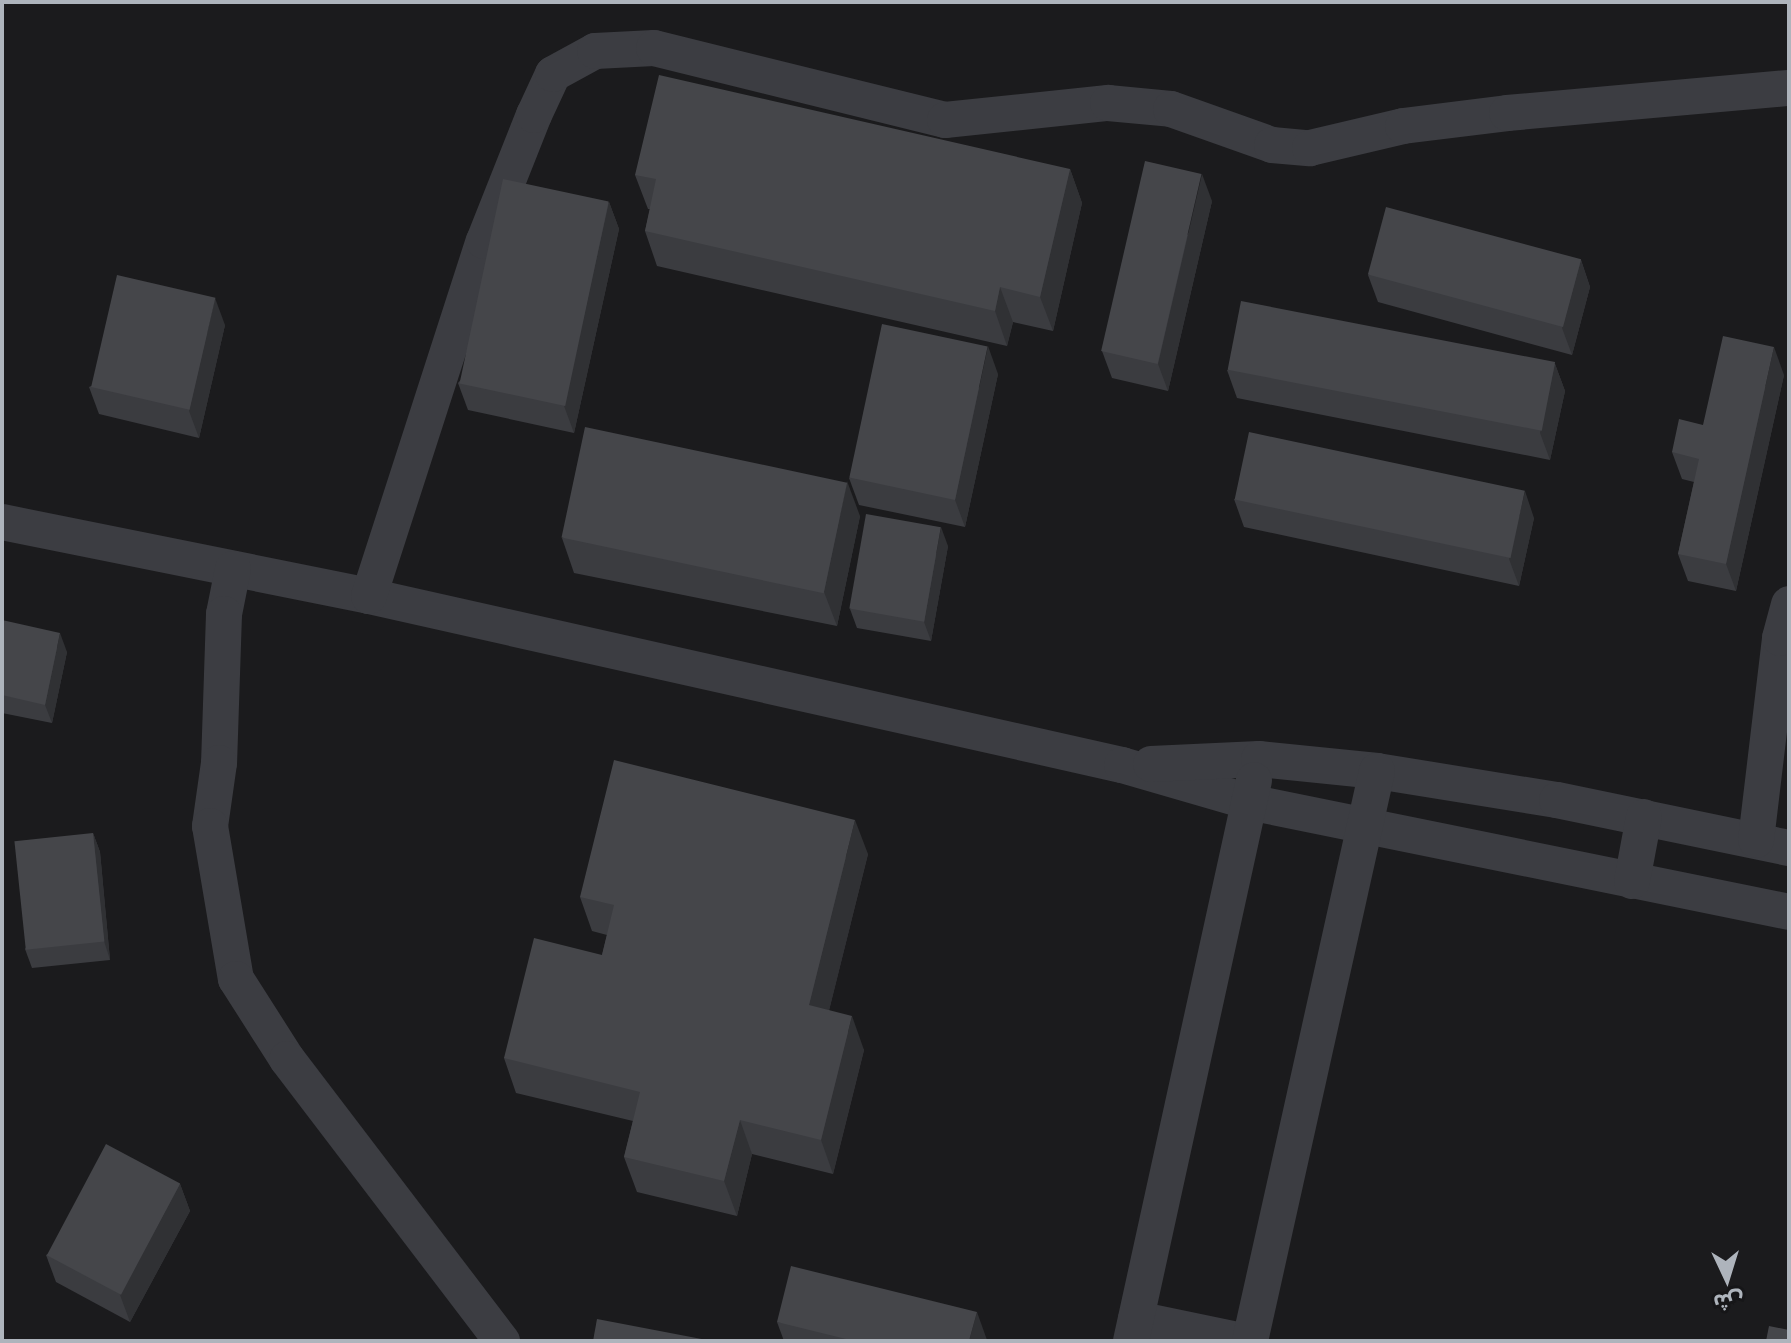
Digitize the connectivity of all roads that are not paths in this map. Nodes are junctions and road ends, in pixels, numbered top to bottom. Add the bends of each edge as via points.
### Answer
1 (1789, 88) edge
2 (2, 522) edge
3 (233, 569) junction
4 (369, 596) junction
5 (1789, 604) edge
6 (1259, 759) junction
7 (1122, 765) junction
8 (1377, 771) junction
9 (1249, 802) junction
10 (1644, 817) junction
11 (1365, 823) junction
12 (1773, 844) edge
13 (1632, 881) junction
14 (1789, 912) edge
15 (1134, 1330) edge
16 (502, 1341) edge
17 (1242, 1341) edge
18 (1250, 1341) edge

1 - 4 street via 1492,114 1403,126 1310,148 1272,145 1171,109 1108,103 945,120 654,48 595,51 553,74 534,115 484,241
2 - 3 street
3 - 4 street
3 - 16 street via 224,614 219,763 210,826 236,979 287,1059
4 - 7 street
5 - 12 street via 1780,638
6 - 7 street
6 - 8 street
6 - 9 street
7 - 9 street
8 - 10 street
8 - 11 street
9 - 11 street
9 - 15 street
10 - 12 street
10 - 13 street
11 - 13 street
11 - 18 street
13 - 14 street
15 - 17 street

